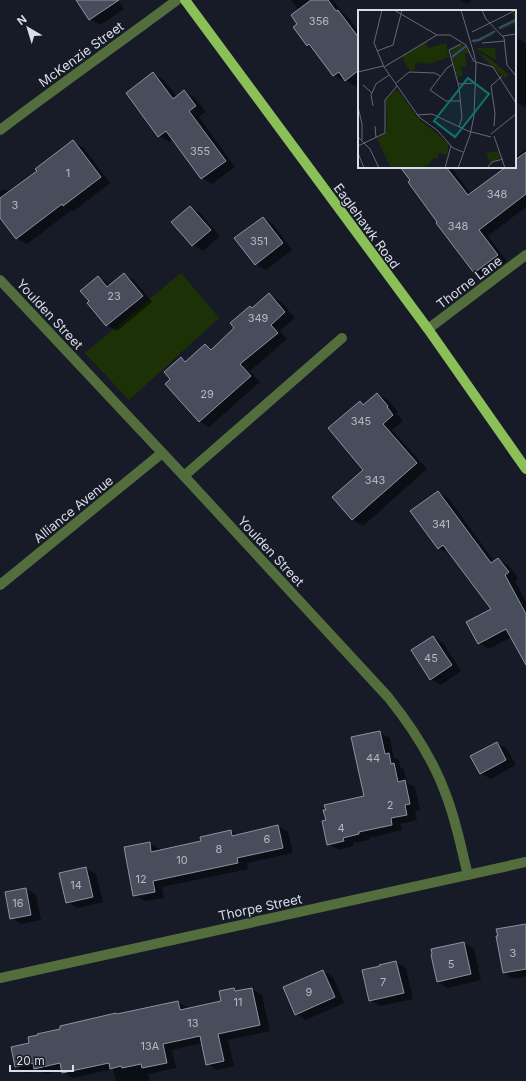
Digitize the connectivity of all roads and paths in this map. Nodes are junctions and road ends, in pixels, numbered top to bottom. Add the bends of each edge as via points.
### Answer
1 (177, 0) edge
2 (185, 0) edge
3 (0, 130) edge
4 (526, 255) edge
5 (0, 280) edge
6 (428, 329) junction
7 (342, 338) dead end
8 (162, 453) junction
9 (526, 468) edge
10 (184, 476) junction
11 (0, 585) edge
12 (526, 862) edge
13 (468, 875) junction
14 (0, 978) edge

1 - 3 street, McKenzie Street
2 - 6 main road, Eaglehawk Road
4 - 6 street, Thorne Lane
5 - 8 street, Youlden Street
6 - 9 main road, Eaglehawk Road
7 - 10 street
8 - 10 street, Youlden Street
8 - 11 street, Alliance Avenue
10 - 13 street, Youlden Street via 366,672 402,715 437,773 452,812
12 - 13 street, Thorpe Street
13 - 14 street, Thorpe Street

